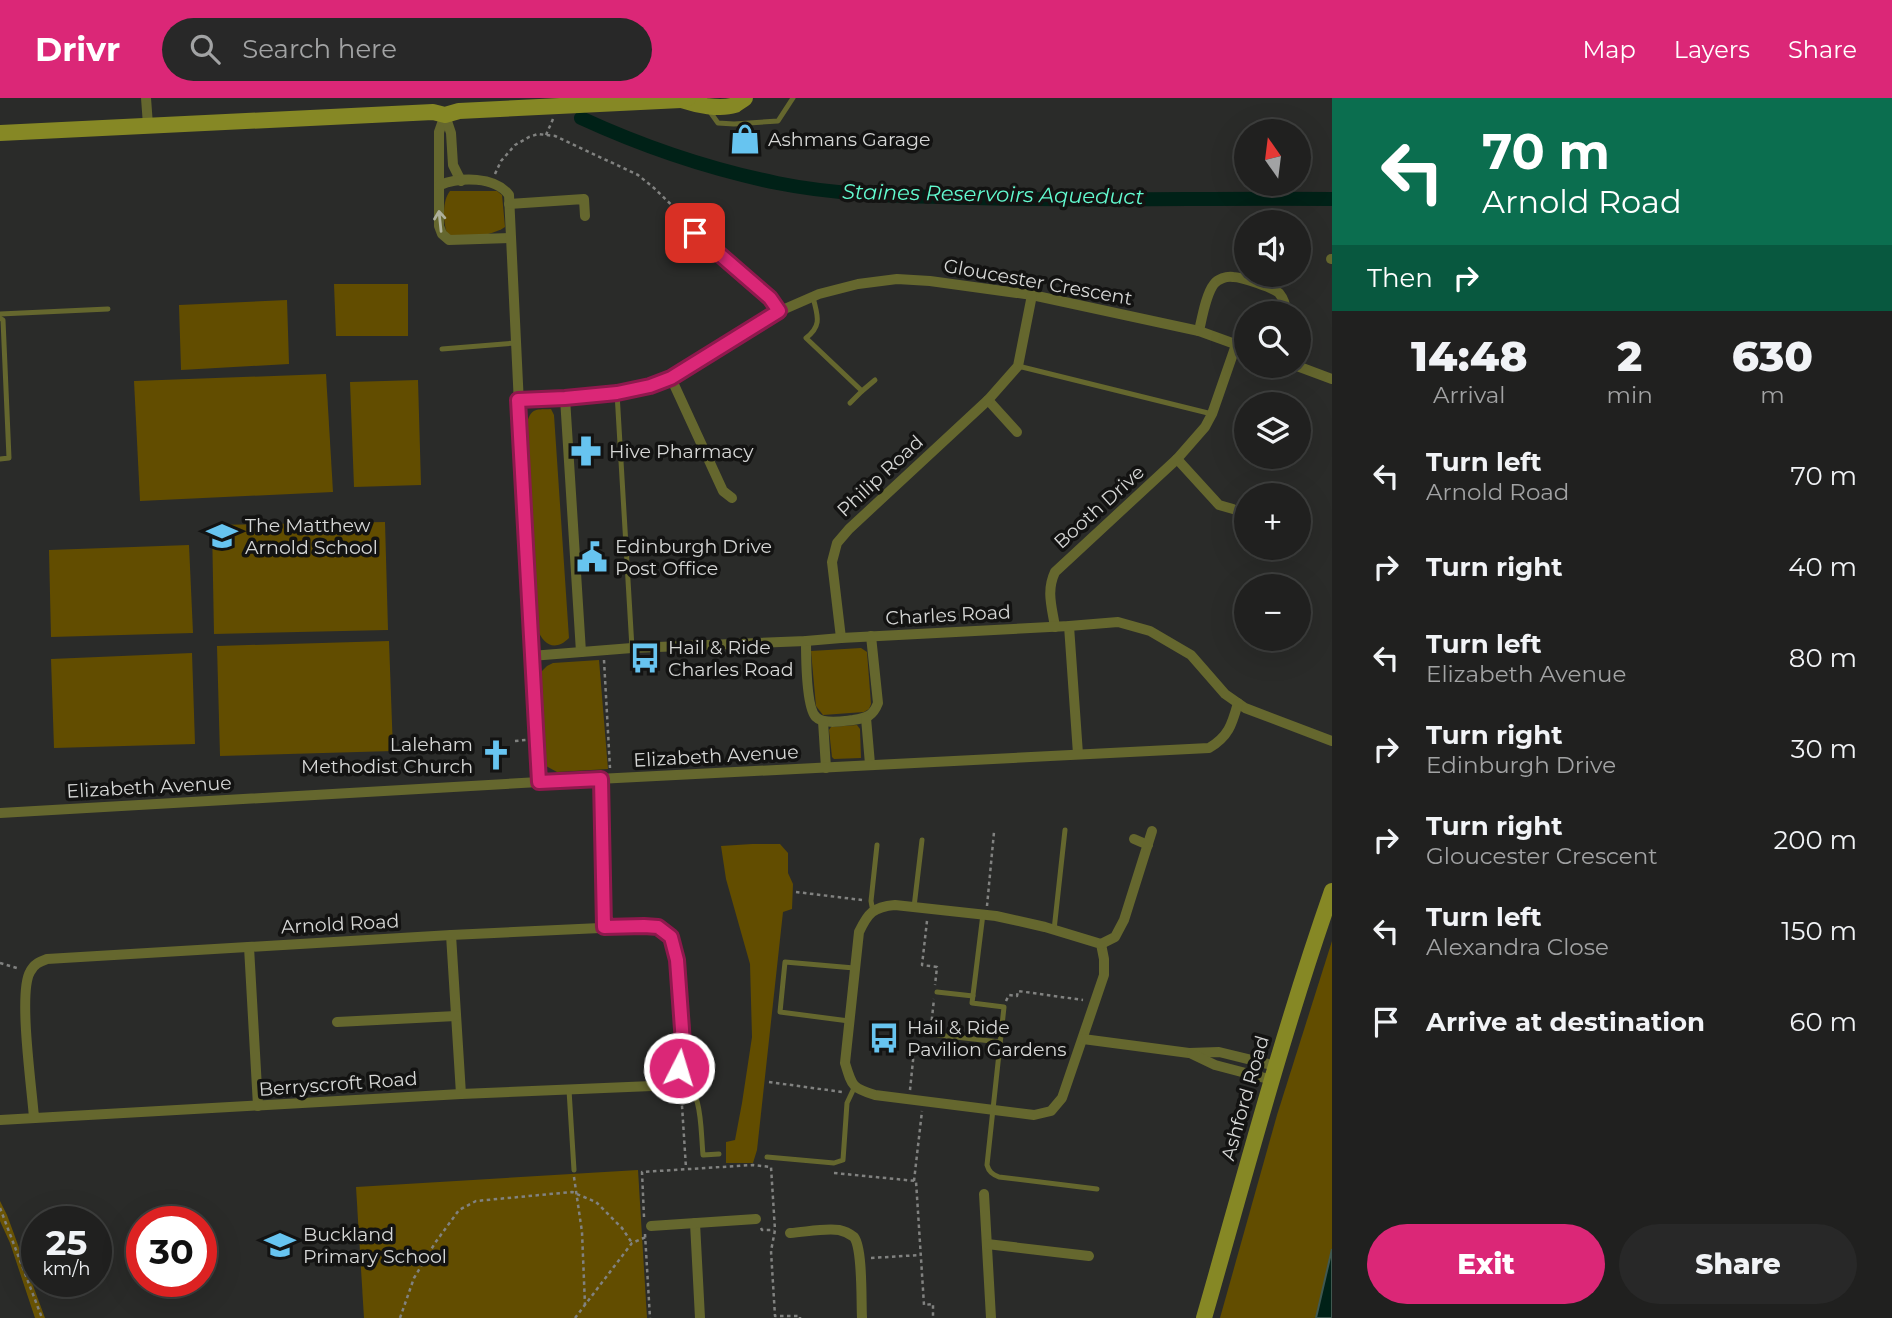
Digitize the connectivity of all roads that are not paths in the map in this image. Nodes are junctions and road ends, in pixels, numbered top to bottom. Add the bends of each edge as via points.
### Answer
1 (146, 98) edge
2 (745, 98) edge
3 (793, 98) edge
4 (685, 99) edge
5 (706, 102) edge
6 (445, 115) junction
7 (148, 125) junction
8 (0, 133) edge
9 (461, 181) junction
10 (440, 185) junction
11 (509, 204) junction
12 (585, 216) dead end
13 (684, 230) road end
14 (510, 239) junction
15 (1032, 295) junction
16 (813, 297) junction
17 (1284, 301) edge
18 (108, 309) dead end
19 (779, 311) junction
20 (0, 316) edge
21 (1199, 331) junction
22 (515, 344) junction
23 (1234, 344) edge
24 (442, 349) dead end
25 (2, 358) edge
26 (1234, 363) edge
27 (1018, 366) junction
28 (1311, 371) edge
29 (671, 378) junction
30 (1332, 379) edge
31 (875, 380) dead end
32 (862, 391) junction
33 (617, 393) junction
34 (565, 398) junction
35 (518, 400) junction
36 (988, 400) junction
37 (850, 403) dead end
38 (1212, 414) junction
39 (1017, 432) dead end
40 (0, 459) edge
41 (1177, 459) junction
42 (732, 498) dead end
43 (1234, 509) dead end
44 (1069, 626) junction
45 (1055, 627) junction
46 (871, 636) junction
47 (841, 638) junction
48 (806, 641) junction
49 (632, 648) junction
50 (582, 652) junction
51 (531, 656) junction
52 (1238, 703) junction
53 (866, 718) junction
54 (823, 721) junction
55 (1332, 741) edge
56 (1078, 754) junction
57 (870, 765) junction
58 (826, 768) junction
59 (606, 779) junction
60 (539, 782) junction
61 (0, 813) edge
62 (1065, 830) dead end
63 (1152, 831) dead end
64 (1133, 839) dead end
65 (922, 840) dead end
66 (877, 845) dead end
67 (1148, 845) junction
68 (1332, 891) edge
69 (872, 906) junction
70 (914, 907) junction
71 (985, 914) junction
72 (604, 927) junction
73 (1054, 930) junction
74 (452, 935) junction
75 (1101, 944) junction
76 (249, 947) junction
77 (855, 968) junction
78 (937, 992) dead end
79 (973, 996) junction
80 (456, 1016) junction
81 (849, 1021) junction
82 (337, 1022) dead end
83 (920, 1033) road end
84 (1083, 1039) junction
85 (1000, 1042) junction
86 (677, 1070) junction
87 (1274, 1073) junction
88 (853, 1089) junction
89 (569, 1090) junction
90 (461, 1094) junction
91 (258, 1106) junction
92 (992, 1110) junction
93 (34, 1118) junction
94 (0, 1120) edge
95 (719, 1154) dead end
96 (767, 1157) dead end
97 (574, 1170) road end
98 (1097, 1189) dead end
99 (984, 1194) dead end
100 (757, 1219) dead end
101 (695, 1223) junction
102 (648, 1232) road end
103 (790, 1233) dead end
104 (987, 1244) junction
105 (1089, 1256) dead end
106 (700, 1318) edge
107 (862, 1318) edge
108 (991, 1318) edge
109 (1204, 1318) edge

1 - 7 street
2 - 5 street via 736,105
3 - 5 lane via 778,121 766,123 718,123
4 - 5 street via 700,106
4 - 6 street
6 - 7 street
6 - 9 street via 453,165
6 - 10 street via 439,132
7 - 8 street
9 - 10 street
9 - 11 street via 484,181 503,188
14 -> 10 street via 449,240 439,226
11 - 12 street via 584,199
11 - 14 street
13 - 19 street via 695,233
14 - 22 street
15 - 16 street, Gloucester Crescent via 897,279
15 - 21 street, Gloucester Crescent
15 - 27 street
16 - 19 street, Gloucester Crescent
16 - 32 lane via 818,324 806,338
17 - 21 street via 1276,291 1234,276 1223,278 1210,291
18 - 20 lane
19 - 29 street, Gloucester Crescent
20 - 25 lane
21 - 23 street, Gloucester Crescent
22 - 24 lane
22 - 35 street
25 - 40 lane via 9,458
26 - 38 street, Booth Drive
27 - 36 street, Philip Road
27 - 38 lane
28 - 30 street
29 - 33 street, Gloucester Crescent
29 - 42 street via 723,491
31 - 32 lane
32 - 37 lane
33 - 34 street, Gloucester Crescent
33 - 49 lane
34 - 35 street, Gloucester Crescent
34 - 50 street
35 - 51 street
36 - 39 street
36 - 47 street, Philip Road via 837,543 832,562
38 - 41 street, Booth Drive
41 - 43 street via 1219,505
41 - 45 street, Booth Drive via 1055,572 1050,599
44 - 45 street, Charles Road
44 - 52 street, Charles Road via 1118,622 1150,631 1191,654
44 - 56 street
45 - 46 street, Charles Road
46 - 47 street, Charles Road
46 - 53 street via 878,703
47 - 48 street, Charles Road
48 - 49 street, Charles Road
48 - 54 street via 810,702 815,717
49 - 50 street, Charles Road
50 - 51 street, Charles Road
51 - 60 street
52 - 55 street, Charles Road
52 - 56 street, Elizabeth Avenue via 1222,741 1209,748
53 - 54 street
53 - 57 street
54 - 58 street
56 - 57 street, Elizabeth Avenue
57 - 58 street, Elizabeth Avenue
58 - 59 street, Elizabeth Avenue
59 - 60 street, Elizabeth Avenue
59 - 72 street
60 - 61 street, Elizabeth Avenue
62 - 73 lane
63 - 67 street
64 - 67 street
65 - 70 lane
66 - 69 lane
67 - 75 street via 1124,920 1115,937
68 - 87 street, Ashford Road
69 - 70 street
69 - 77 street via 859,932
70 - 71 street
71 - 73 street
71 - 79 lane
72 - 74 street, Arnold Road
72 - 86 street, Arnold Road via 658,927 671,937 683,1043
73 - 75 street
74 - 76 street, Arnold Road
74 - 80 street
75 - 84 street via 1104,975
76 - 91 street
76 - 93 street, Arnold Road via 47,959 36,964 26,983 25,1012
77 - 81 street
77 - 81 lane via 785,962 780,1012
78 - 79 lane
79 - 85 lane via 972,1003 1004,1007
80 - 82 street
80 - 90 street
81 - 88 street via 845,1063
83 - 85 lane
84 - 87 street via 1189,1053 1219,1052
84 - 92 street via 1062,1098 1051,1111 1034,1115
85 - 92 lane
86 - 89 street, Berryscroft Road via 652,1086
86 - 95 lane via 689,1080 699,1103 703,1155
87 - 109 street, Ashford Road
88 - 92 street
88 - 96 lane via 847,1103 843,1160
89 - 90 street, Berryscroft Road
89 - 97 lane
90 - 91 street, Berryscroft Road
91 - 93 street, Berryscroft Road
92 - 98 lane via 987,1165 992,1174
93 - 94 street, Berryscroft Road
99 - 104 street
100 - 101 street
101 - 102 street
101 - 106 street
103 - 107 street via 839,1230 854,1238 860,1259
104 - 105 street
104 - 108 street

